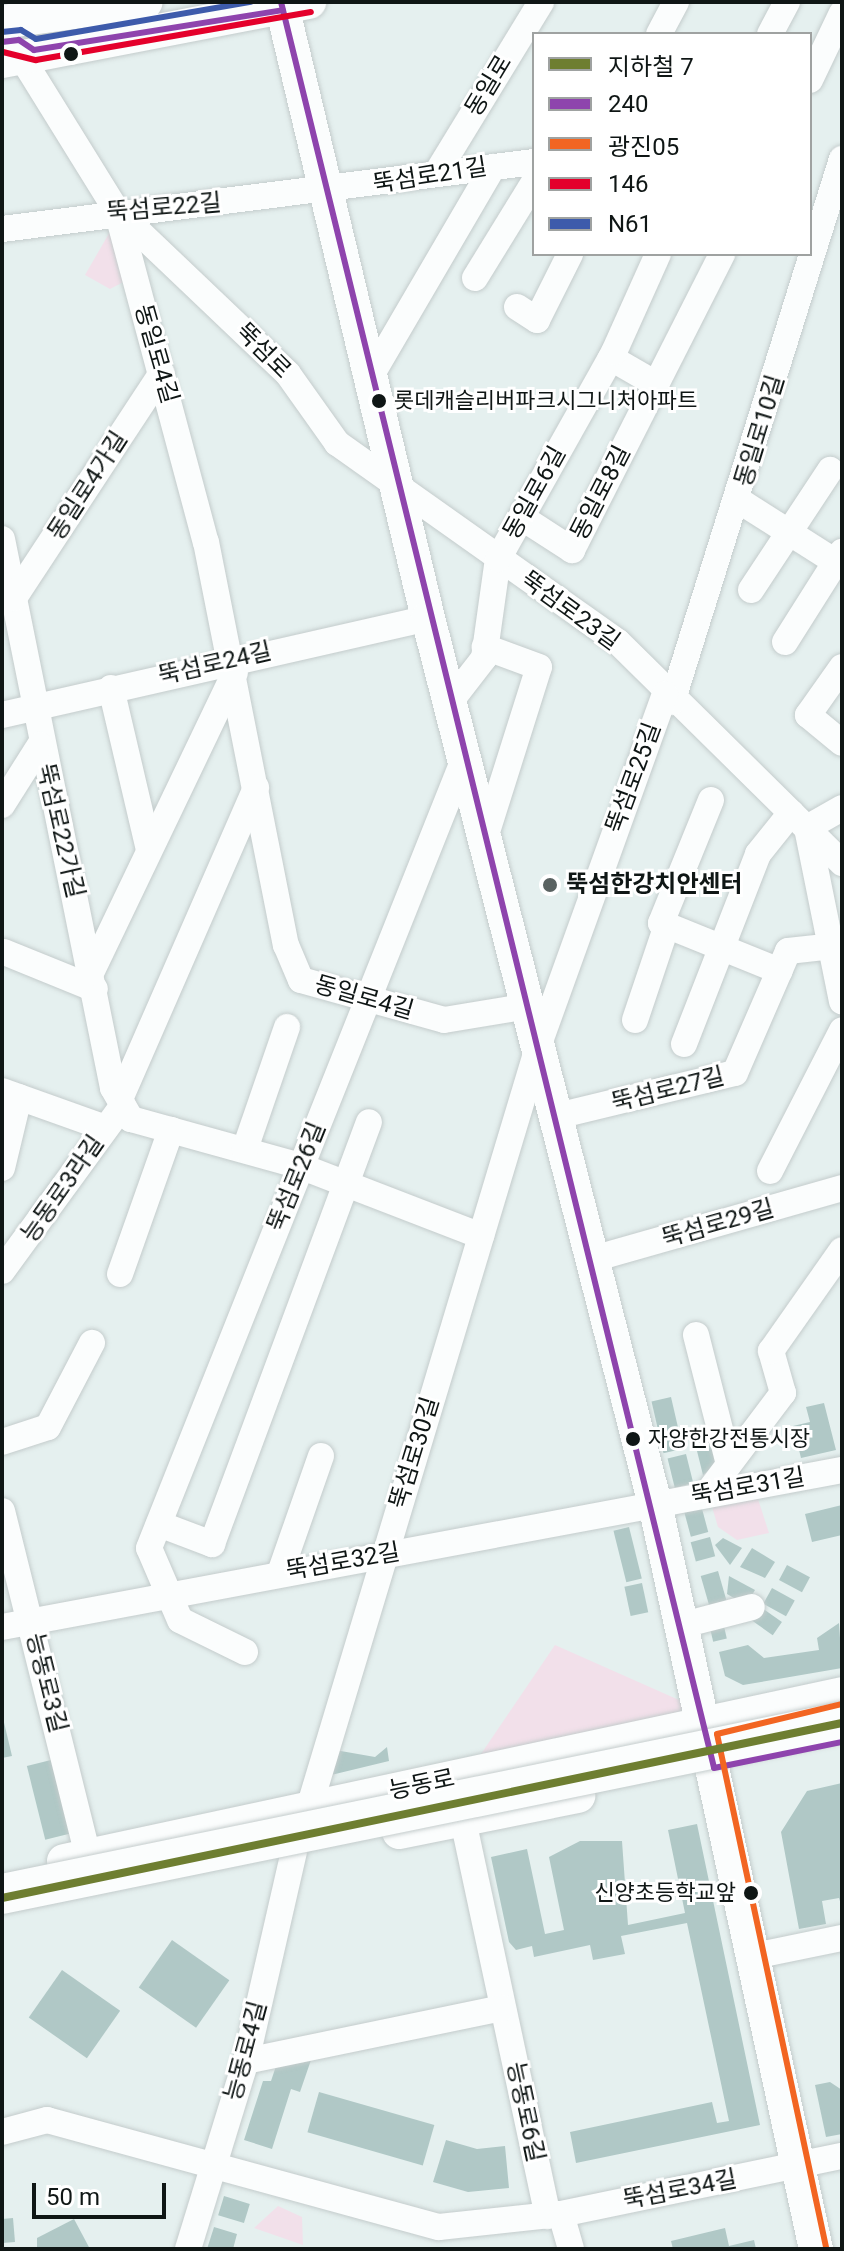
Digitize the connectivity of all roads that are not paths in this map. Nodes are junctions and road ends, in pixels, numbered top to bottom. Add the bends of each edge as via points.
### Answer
1 (19, 2) edge
2 (146, 2) edge
3 (541, 2) edge
4 (676, 2) edge
5 (787, 2) edge
6 (2, 4) edge
7 (291, 5) edge
8 (842, 13) edge
9 (2, 22) edge
10 (660, 32) edge
11 (771, 32) edge
12 (15, 53) edge
13 (812, 76) edge
14 (532, 162) edge
15 (493, 167) junction
16 (840, 170) edge
17 (438, 171) junction
18 (532, 185) edge
19 (327, 194) junction
20 (117, 211) junction
21 (2, 229) edge
22 (569, 256) edge
23 (657, 256) edge
24 (721, 256) edge
25 (475, 278) dead end
26 (517, 307) dead end
27 (611, 358) junction
28 (162, 373) junction
29 (372, 374) junction
30 (656, 384) junction
31 (830, 470) dead end
32 (402, 496) junction
33 (738, 500) junction
34 (521, 517) junction
35 (788, 531) junction
36 (4, 556) edge
37 (498, 559) junction
38 (840, 560) edge
39 (751, 590) dead end
40 (14, 598) junction
41 (428, 618) junction
42 (785, 642) dead end
43 (485, 647) junction
44 (234, 666) junction
45 (842, 667) edge
46 (111, 688) junction
47 (668, 698) junction
48 (450, 702) junction
49 (37, 707) junction
50 (2, 715) edge
51 (842, 743) edge
52 (40, 745) junction
53 (464, 759) junction
54 (256, 787) junction
55 (711, 800) dead end
56 (2, 805) edge
57 (842, 808) edge
58 (799, 820) junction
59 (485, 838) junction
60 (149, 850) junction
61 (842, 863) edge
62 (667, 925) junction
63 (836, 945) edge
64 (724, 949) junction
65 (4, 952) edge
66 (780, 971) junction
67 (93, 981) junction
68 (371, 1000) junction
69 (842, 1002) edge
70 (529, 1006) junction
71 (635, 1020) dead end
72 (287, 1027) dead end
73 (842, 1030) edge
74 (539, 1044) junction
75 (684, 1044) dead end
76 (10, 1094) edge
77 (120, 1113) junction
78 (557, 1116) junction
79 (369, 1122) dead end
80 (171, 1130) junction
81 (245, 1149) junction
82 (300, 1166) junction
83 (2, 1168) edge
84 (770, 1171) dead end
85 (345, 1183) junction
86 (842, 1188) edge
87 (481, 1236) junction
88 (842, 1250) edge
89 (593, 1259) junction
90 (2, 1271) edge
91 (120, 1274) dead end
92 (696, 1335) dead end
93 (92, 1343) dead end
94 (2, 1442) edge
95 (321, 1456) dead end
96 (729, 1464) junction
97 (842, 1470) edge
98 (706, 1495) junction
99 (655, 1504) junction
100 (2, 1511) edge
101 (159, 1524) junction
102 (6, 1554) edge
103 (385, 1555) junction
104 (280, 1573) junction
105 (166, 1597) junction
106 (752, 1607) dead end
107 (31, 1622) junction
108 (683, 1625) junction
109 (2, 1627) edge
110 (245, 1652) dead end
111 (842, 1694) edge
112 (842, 1710) edge
113 (842, 1722) edge
114 (705, 1726) junction
115 (842, 1742) edge
116 (714, 1768) junction
117 (309, 1808) junction
118 (463, 1820) junction
119 (294, 1851) junction
120 (88, 1856) junction
121 (2, 1875) edge
122 (2, 1882) edge
123 (2, 1894) edge
124 (2, 1910) edge
125 (842, 1938) edge
126 (754, 1956) junction
127 (503, 2008) junction
128 (246, 2061) junction
129 (2, 2132) edge
130 (842, 2156) edge
131 (212, 2164) junction
132 (799, 2166) junction
133 (554, 2215) junction
134 (436, 2238) edge
135 (188, 2249) edge
136 (571, 2249) edge
137 (816, 2249) edge

1 - 6 main road
2 - 9 main road
3 - 17 street, 동일로
4 - 10 street
5 - 11 street
7 - 12 main road
7 - 19 main road
8 - 13 street
12 - 20 street, 동일로4길
14 - 15 street, 뚝섬로21길
15 - 17 street, 뚝섬로21길
15 - 29 street
16 - 33 street, 동일로10길
17 - 19 street, 뚝섬로21길
18 - 25 street
19 - 20 street, 뚝섬로22길
19 - 29 main road
20 - 21 street, 뚝섬로22길
20 - 28 street, 동일로4길
20 - 32 street, 뚝섬로 via 288,374 337,443
22 - 26 street via 537,320
23 - 27 street, 동일로6길
24 - 30 street, 동일로8길
27 - 30 street
27 - 34 street, 동일로6길
28 - 40 street, 동일로4가길
28 - 44 street, 동일로4길
29 - 32 main road
30 - 34 street, 동일로8길 via 572,550
31 - 35 street
32 - 37 street, 뚝섬로23길
32 - 41 main road
33 - 35 street
33 - 47 street, 동일로10길
34 - 37 street, 동일로6길
35 - 38 street
35 - 39 street
36 - 40 street, 뚝섬로22가길
37 - 43 street
37 - 47 street, 뚝섬로23길 via 618,642
38 - 42 street
40 - 49 street, 뚝섬로22가길
41 - 44 street, 뚝섬로24길
41 - 48 main road
43 - 48 street
43 - 59 street via 539,667
44 - 46 street, 뚝섬로24길
44 - 54 street, 동일로4길
44 - 60 street
45 - 51 street via 808,715
46 - 49 street, 뚝섬로24길
46 - 60 street
47 - 58 street, 뚝섬로23길
47 - 74 street, 뚝섬로25길
48 - 53 main road
49 - 50 street, 뚝섬로24길
49 - 52 street, 뚝섬로22가길
52 - 56 street
52 - 67 street, 뚝섬로22가길
53 - 59 main road
53 - 68 street, 뚝섬로26길
54 - 68 street, 동일로4길 via 286,945 301,980
54 - 77 street
55 - 62 street via 661,923
57 - 58 street
58 - 61 street, 뚝섬로23길
58 - 63 street
58 - 64 street via 758,854
59 - 70 main road
60 - 67 street
62 - 64 street
62 - 71 street
63 - 66 street, 뚝섬로27길 via 788,951
63 - 69 street
64 - 66 street
64 - 75 street
65 - 67 street
66 - 78 street, 뚝섬로27길 via 735,1073
67 - 77 street, 뚝섬로22가길
68 - 70 street, 동일로4길 via 444,1020
68 - 82 street, 뚝섬로26길
70 - 74 main road
72 - 81 street
73 - 84 street
74 - 78 main road
74 - 87 street, 뚝섬로30길
76 - 77 street
76 - 83 street
77 - 80 street
77 - 90 street, 능동로3라길
78 - 89 main road
79 - 85 street
80 - 81 street
80 - 91 street
81 - 82 street
82 - 85 street
82 - 101 street, 뚝섬로26길
85 - 87 street
85 - 101 street via 212,1544
86 - 89 street, 뚝섬로29길
87 - 103 street, 뚝섬로30길
88 - 96 street via 771,1351 783,1393
89 - 99 main road
92 - 96 street
93 - 94 street via 48,1427
95 - 104 street
96 - 98 street
97 - 98 street, 뚝섬로31길
98 - 99 street, 뚝섬로31길
99 - 103 street, 뚝섬로32길
99 - 108 main road
100 - 102 street, 능동로3길
101 - 105 street, 뚝섬로26길 via 149,1548
102 - 107 street, 능동로3길
103 - 104 street, 뚝섬로32길
103 - 117 street, 뚝섬로30길
104 - 105 street, 뚝섬로32길
105 - 107 street, 뚝섬로32길
105 - 110 street via 180,1620
106 - 108 street
107 - 109 street, 뚝섬로32길
107 - 120 street, 능동로3길
108 - 114 main road
111 - 114 main road, 능동로
112 - 122 highway
113 - 123 highway, bridge
114 - 116 main road
114 - 117 main road, 능동로
115 - 116 main road, 능동로
116 - 118 main road, 능동로
116 - 126 main road
117 - 120 main road, 능동로
118 - 119 main road, 능동로
118 - 127 street, 능동로6길
119 - 124 main road, 능동로
119 - 128 street, 능동로4길
120 - 121 main road, 능동로
125 - 126 street
126 - 132 main road
127 - 128 street
127 - 133 street, 능동로6길
128 - 131 street, 능동로4길
129 - 131 street, 뚝섬로34길 via 47,2120
130 - 132 street, 뚝섬로34길
131 - 134 street, 뚝섬로34길
131 - 135 street, 능동로4길
132 - 133 street, 뚝섬로34길
132 - 137 main road
133 - 134 street, 뚝섬로34길
133 - 136 street

